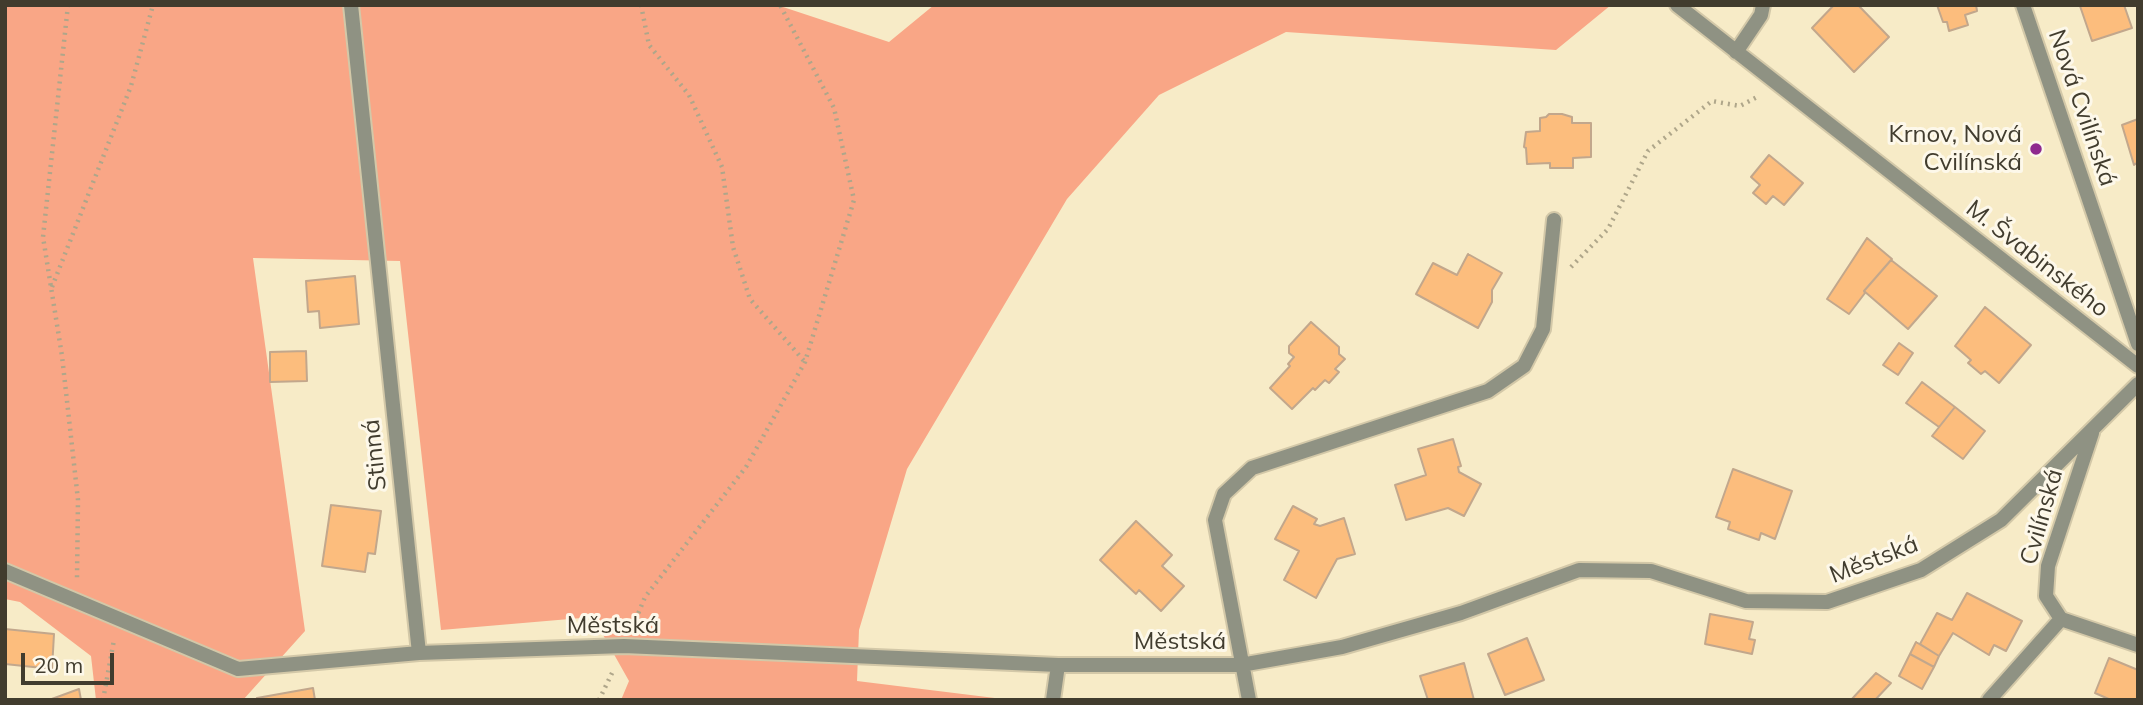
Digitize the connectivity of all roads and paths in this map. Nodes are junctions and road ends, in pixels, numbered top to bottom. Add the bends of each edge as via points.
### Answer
1 (68, 5) edge
2 (153, 5) edge
3 (351, 5) edge
4 (640, 5) edge
5 (780, 5) edge
6 (1677, 5) edge
7 (1763, 5) edge
8 (2023, 5) edge
9 (1736, 52) junction
10 (1778, 85) junction
11 (1554, 220) dead end
12 (51, 289) junction
13 (1547, 292) junction
14 (2138, 344) edge
15 (805, 362) junction
16 (2138, 366) edge
17 (2138, 384) edge
18 (2094, 428) junction
19 (5, 570) edge
20 (77, 601) junction
21 (118, 618) junction
22 (2061, 619) junction
23 (2138, 645) edge
24 (624, 646) junction
25 (419, 653) junction
26 (1241, 664) junction
27 (1058, 665) junction
28 (103, 700) edge
29 (599, 700) edge
30 (1054, 700) edge
31 (1249, 700) edge
32 (1989, 700) edge

1 - 12 path via 43,237
2 - 12 path via 131,86
3 - 25 street, Stinná
4 - 15 path via 649,45 689,95 722,167 733,247 750,299
5 - 15 path via 834,108 854,200
6 - 9 street, M. Švabinského
7 - 9 street
8 - 14 street, Nová Cvilínská
9 - 10 street, M. Švabinského
10 - 13 path via 1740,106 1712,101 1648,150 1608,229
10 - 16 street, M. Švabinského
11 - 13 street, Městská
12 - 20 path via 78,500
13 - 26 street, Městská via 1543,329 1524,366 1488,391 1252,468 1224,494 1215,520
15 - 24 path via 746,467 645,597
17 - 18 street, Městská
18 - 22 street, Cvilínská via 2048,566 2046,596
18 - 26 street, Městská via 2001,520 1921,570 1827,602 1746,601 1651,571 1578,570 1461,613 1356,643
19 - 20 street, Městská
20 - 21 street, Městská
21 - 25 street, Městská via 238,669
21 - 28 path
22 - 23 street
22 - 32 street
24 - 25 street, Městská
24 - 27 street, Městská
24 - 29 path
26 - 27 street, Městská
26 - 31 street
27 - 30 street

